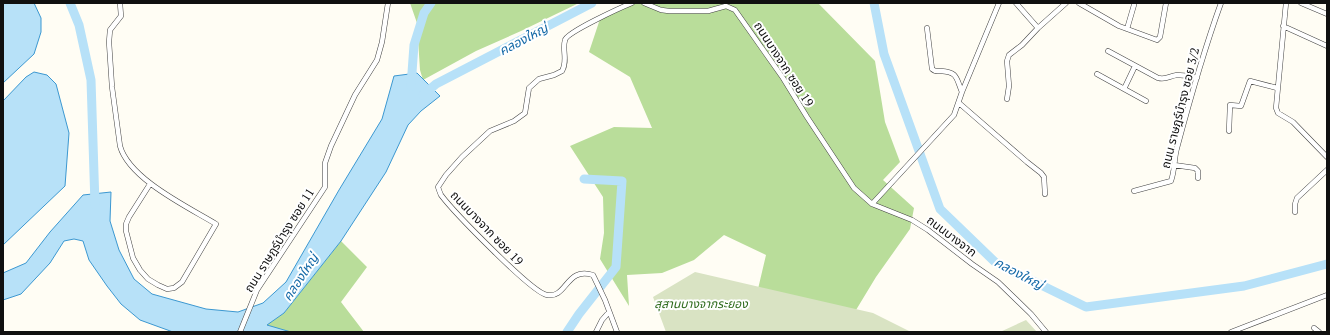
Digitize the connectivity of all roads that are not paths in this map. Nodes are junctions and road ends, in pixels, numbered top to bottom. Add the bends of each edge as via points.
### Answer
1 (120, 3) edge
2 (388, 3) edge
3 (632, 3) edge
4 (644, 3) edge
5 (1000, 3) edge
6 (1016, 3) edge
7 (1066, 3) edge
8 (1079, 3) edge
9 (1166, 3) edge
10 (1221, 3) edge
11 (1286, 3) edge
12 (1301, 3) edge
13 (1134, 5) dead end
14 (1313, 5) edge
15 (1327, 14) edge
16 (1284, 26) junction
17 (926, 28) dead end
18 (1038, 28) junction
19 (1127, 29) junction
20 (1327, 46) edge
21 (1108, 51) dead end
22 (1135, 66) junction
23 (1097, 74) dead end
24 (1197, 78) junction
25 (1277, 88) junction
26 (1124, 89) junction
27 (962, 92) junction
28 (1007, 99) dead end
29 (1146, 100) dead end
30 (959, 103) junction
31 (1229, 131) dead end
32 (1327, 157) edge
33 (1174, 165) junction
34 (1327, 170) edge
35 (1198, 178) dead end
36 (150, 184) junction
37 (1134, 191) dead end
38 (1045, 194) dead end
39 (872, 204) junction
40 (1295, 212) dead end
41 (1327, 296) edge
42 (609, 312) junction
43 (1314, 328) dead end
44 (240, 332) edge
45 (596, 332) edge
46 (618, 332) edge
47 (1046, 332) edge
48 (1232, 332) edge
49 (1319, 332) edge

1 - 36 street via 121,16 110,30 109,42 120,146 130,164
2 - 44 street, ถนน ราษฎร์บำรุง ซอย 11 via 378,60 356,95 331,146 324,163 325,187 257,290
3 - 42 street, ถนนบางจาก ซอย 19 via 566,37 562,71 535,81 529,88 525,113 514,122 490,131 462,157 438,187 451,207 515,272 540,293 555,295 571,278 579,274 593,275
4 - 39 street, ถนนบางจาก ซอย 19 via 664,10 708,11 730,6 735,10 783,78 854,188
5 - 27 street
6 - 18 street
7 - 18 street
8 - 19 street
9 - 19 street via 1159,39
10 - 24 street, ถนน ราษฎร์บำรุง ซอย 3/2
11 - 16 street
12 - 14 street
13 - 19 street
14 - 15 street
16 - 20 street
16 - 25 street
17 - 27 street via 932,69 955,74
18 - 28 street via 1009,55
21 - 22 street
22 - 24 street via 1162,79 1179,75
22 - 26 street
23 - 26 street
24 - 33 street, ถนน ราษฎร์บำรุง ซอย 3/2
25 - 31 street via 1250,81 1241,106 1230,105
25 - 32 street via 1275,106 1278,113 1293,122
26 - 29 street
27 - 30 street
30 - 38 street via 1041,173 1044,177
30 - 39 street via 954,115
33 - 35 street via 1195,168 1198,171
33 - 37 street, ถนน ราษฎร์บำรุง ซอย 3/2 via 1170,182
34 - 40 street via 1297,198
36 - 36 street via 216,224 182,282 174,288 158,286 140,270 133,258 126,231 129,217
39 - 47 street, ถนนบางจาก via 912,220 928,230 998,282
41 - 48 street
42 - 45 street
42 - 46 street, ถนนบางจาก ซอย 19
43 - 49 street

